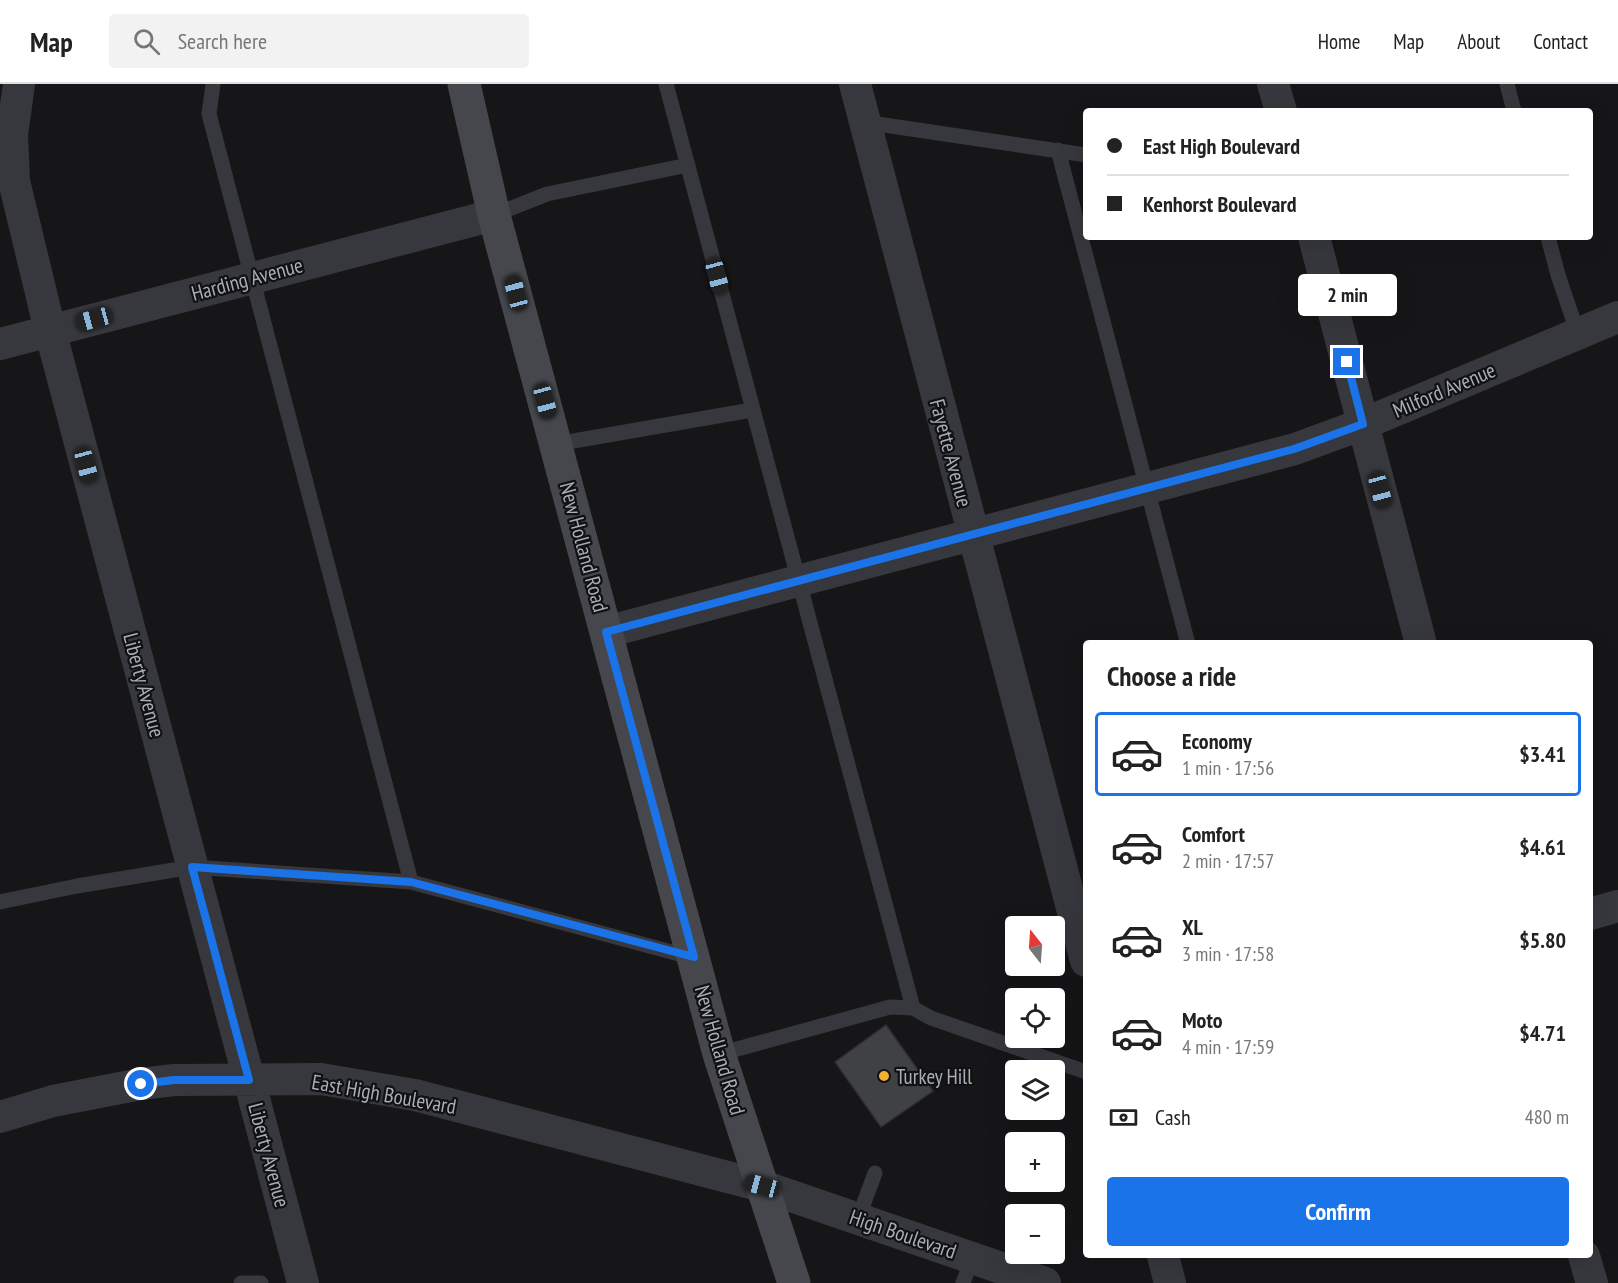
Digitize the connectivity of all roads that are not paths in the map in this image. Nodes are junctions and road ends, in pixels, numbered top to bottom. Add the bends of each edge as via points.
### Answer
1 (19, 84) edge
2 (213, 84) edge
3 (464, 84) edge
4 (666, 84) edge
5 (855, 84) edge
6 (1273, 84) edge
7 (1507, 84) edge
8 (1280, 108) edge
9 (1513, 108) edge
10 (864, 122) junction
11 (1058, 150) junction
12 (1083, 154) edge
13 (688, 165) junction
14 (494, 215) junction
15 (1315, 240) edge
16 (1549, 240) edge
17 (250, 278) junction
18 (1618, 317) edge
19 (50, 330) junction
20 (1578, 334) junction
21 (0, 344) edge
22 (752, 410) junction
23 (1363, 424) junction
24 (556, 444) junction
25 (1146, 488) junction
26 (973, 535) junction
27 (797, 581) junction
28 (606, 632) junction
29 (1187, 640) edge
30 (1420, 640) edge
31 (192, 867) junction
32 (411, 882) junction
33 (0, 901) edge
34 (1618, 906) edge
35 (1593, 913) edge
36 (1083, 950) edge
37 (694, 957) junction
38 (913, 1008) junction
39 (718, 1054) junction
40 (1083, 1071) edge
41 (249, 1080) junction
42 (0, 1117) edge
43 (875, 1173) dead end
44 (762, 1186) junction
45 (858, 1219) junction
46 (1164, 1258) edge
47 (1585, 1258) edge
48 (967, 1270) edge
49 (241, 1283) edge
50 (261, 1283) edge
51 (303, 1283) edge
52 (794, 1283) edge
53 (1045, 1283) edge
54 (1170, 1283) edge
55 (1592, 1283) edge

1 - 19 street, Liberty Avenue via 12,135 14,181
2 - 17 lane via 209,114
3 - 14 main road, New Holland Road
4 - 13 lane
5 - 10 street, Fayette Avenue
6 - 8 street
7 - 9 lane
10 - 11 lane
10 - 26 street, Fayette Avenue
11 - 12 lane
11 - 25 lane
13 - 14 lane via 547,194
13 - 22 lane
14 - 17 street, Harding Avenue
14 - 24 main road, New Holland Road
15 - 23 street
16 - 20 lane
17 - 19 street, Harding Avenue
17 - 32 lane
18 - 20 street, Milford Avenue
19 - 21 street, Harding Avenue
19 - 31 street, Liberty Avenue
20 - 23 street, Milford Avenue
22 - 24 lane
22 - 27 lane
23 - 25 street, Milford Avenue via 1294,449
23 - 30 street
24 - 28 main road, New Holland Road
25 - 26 street, Milford Avenue
25 - 29 lane
26 - 27 street, Milford Avenue
26 - 36 street, Fayette Avenue
27 - 28 street, Milford Avenue
27 - 38 lane
28 - 37 main road, New Holland Road
31 - 32 lane
31 - 33 lane
31 - 41 street, Liberty Avenue
32 - 37 lane
34 - 35 street
37 - 39 main road, New Holland Road
38 - 39 lane via 891,1007
38 - 40 lane via 931,1018
39 - 44 main road, New Holland Road
41 - 42 street, East High Boulevard via 141,1084 53,1101
41 - 44 street, East High Boulevard via 321,1079 415,1095
41 - 51 street, Liberty Avenue
43 - 45 lane
44 - 45 street, High Boulevard
44 - 52 main road, New Holland Road
45 - 48 street, High Boulevard
46 - 54 street
47 - 55 street
48 - 53 street, High Boulevard
49 - 50 lane

